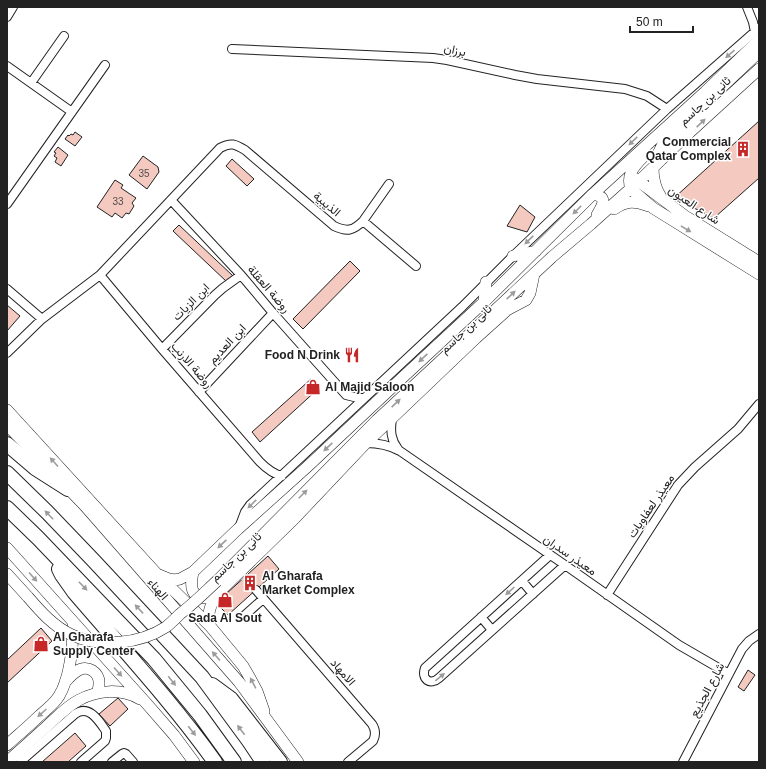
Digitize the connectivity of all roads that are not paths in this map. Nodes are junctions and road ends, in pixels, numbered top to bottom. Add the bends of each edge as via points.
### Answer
1 (13, 7) edge
2 (748, 10) edge
3 (7, 18) edge
4 (759, 19) edge
5 (758, 33) edge
6 (64, 36) dead end
7 (232, 49) dead end
8 (759, 52) edge
9 (105, 65) dead end
10 (759, 69) edge
11 (8, 70) edge
12 (31, 83) junction
13 (706, 102) junction
14 (667, 109) junction
15 (72, 112) junction
16 (662, 159) junction
17 (653, 168) junction
18 (615, 174) junction
19 (633, 182) junction
20 (389, 184) dead end
21 (593, 194) junction
22 (171, 200) junction
23 (664, 201) junction
24 (7, 204) edge
25 (653, 208) junction
26 (363, 221) junction
27 (591, 224) junction
28 (536, 251) junction
29 (513, 256) junction
30 (552, 257) junction
31 (759, 262) edge
32 (416, 266) dead end
33 (534, 274) junction
34 (759, 274) edge
35 (100, 275) junction
36 (241, 275) junction
37 (486, 282) junction
38 (7, 289) edge
39 (484, 302) junction
40 (273, 313) junction
41 (42, 319) junction
42 (162, 349) junction
43 (7, 353) edge
44 (199, 392) junction
45 (346, 395) junction
46 (364, 398) junction
47 (759, 404) edge
48 (7, 410) edge
49 (346, 416) junction
50 (392, 419) junction
51 (7, 425) edge
52 (366, 443) junction
53 (7, 444) edge
54 (400, 451) junction
55 (268, 469) junction
56 (7, 473) edge
57 (282, 476) junction
58 (272, 485) junction
59 (68, 489) junction
60 (7, 508) edge
61 (238, 529) junction
62 (7, 548) edge
63 (550, 555) junction
64 (57, 559) junction
65 (565, 565) junction
66 (193, 572) junction
67 (7, 574) edge
68 (157, 574) junction
69 (522, 581) junction
70 (256, 590) tunnel mouth
71 (533, 594) junction
72 (216, 595) junction
73 (607, 595) junction
74 (263, 599) junction
75 (245, 615) dead end
76 (481, 617) junction
77 (73, 622) junction
78 (210, 626) junction
79 (492, 630) junction
80 (759, 634) edge
81 (729, 674) junction
82 (202, 677) junction
83 (64, 683) junction
84 (97, 693) junction
85 (148, 704) junction
86 (266, 719) junction
87 (7, 745) edge
88 (7, 762) edge
89 (20, 762) edge
90 (81, 762) edge
91 (112, 762) edge
92 (133, 762) edge
93 (194, 762) edge
94 (215, 762) edge
95 (234, 762) edge
96 (263, 762) edge
97 (280, 762) edge
98 (298, 762) edge
99 (348, 762) edge
100 (683, 762) edge

1 - 3 street
2 - 4 street
2 - 5 street
5 -> 14 street, ثانى بن جاسم
5 - 18 main road, ثانى بن جاسم via 705,92
6 - 12 street
7 - 14 street, برزان via 433,58 537,79 625,89 647,96
8 - 13 main road
9 - 15 street
16 -> 10 main road, ثانى بن جاسم
11 - 12 street
12 - 15 street
13 - 16 main road via 662,146 659,152
13 - 19 main road via 640,161 634,168
14 -> 29 street, ثانى بن جاسم
15 - 24 street
16 - 17 main road, ثانى بن جاسم
17 - 19 main road, ثانى بن جاسم
17 - 23 main road via 657,191
18 - 19 main road via 625,174
18 - 21 main road, ثانى بن جاسم
19 - 23 main road, شارع العيون
19 - 25 main road, شارع العيون
19 - 27 main road, ثانى بن جاسم
20 - 26 street, الذيبية
21 - 27 main road via 599,195 603,202
21 -> 28 main road, ثانى بن جاسم
22 - 26 street, الذيبية via 220,148 232,144 245,150 334,226 341,230 350,230 358,227
22 - 35 street
22 - 36 street, روضة العقلة
23 - 31 main road, شارع العيون
25 - 30 main road via 639,203 622,204 570,246
25 -> 34 main road, شارع العيون
26 - 32 street
27 - 30 main road, ثانى بن جاسم
28 - 29 main road
28 - 39 main road, ثانى بن جاسم
29 - 37 street, ثانى بن جاسم
30 - 33 main road, ثانى بن جاسم
33 - 50 main road, ثانى بن جاسم via 526,300 502,314
67 -> 33 main road, bridge via 39,610 71,635 87,640 118,643 149,636 166,627 217,581 377,420
35 - 41 street
35 - 42 street, روضة الارنب
36 - 40 street, روضة العقلة
36 - 42 street, ابن الزيات via 222,288
37 - 39 main road
37 - 46 street, ثانى بن جاسم
38 - 41 street
39 -> 61 main road, ثانى بن جاسم
40 - 44 street, ابن العديم
40 - 45 street, روضة العقلة
41 - 43 street
42 - 44 street, روضة الارنب
44 - 55 street, روضة الارنب
45 - 46 street
45 - 49 street
46 - 49 street, ثانى بن جاسم
47 - 73 street, معيذر لعفاويات via 738,429 695,467 678,486
68 -> 48 main road
49 - 57 street, ثانى بن جاسم
50 - 52 main road, ثانى بن جاسم
50 - 54 street, معيذر سدران via 391,436
51 - 59 main road, الهناء
52 - 54 street, معيذر سدران via 384,444
52 - 72 main road, ثانى بن جاسم via 242,574
53 - 59 highway via 35,468
54 - 63 street, معيذر سدران
55 - 57 street, روضة الارنب
55 - 58 street
82 -> 56 highway via 94,560
57 - 58 street, ثانى بن جاسم
58 -> 61 street, ثانى بن جاسم via 247,509
86 -> 59 main road, الهناء via 239,682
60 - 64 highway
61 -> 66 main road, ثانى بن جاسم
62 -> 77 main road
63 - 65 street, معيذر سدران
63 - 69 street
64 -> 94 highway via 58,567 68,585 163,695
64 -> 95 highway via 154,659
65 - 71 street
65 - 73 street, معيذر سدران
66 - 68 main road, ثانى بن جاسم via 174,580
66 - 72 main road via 192,589 196,595 202,598
68 - 78 main road
69 - 71 street
69 -> 76 street
70 - 74 street, الامهاد
71 - 79 street
72 - 78 main road, ثانى بن جاسم via 209,612
73 - 81 street, معيذر سدران via 679,646
74 - 75 street
74 - 99 street, الامهاد via 375,728 373,741
76 - 79 street
76 -> 79 street via 425,668 424,677 431,682 436,681
77 - 83 main road via 72,652
77 -> 85 main road
86 -> 78 main road via 250,678
80 - 81 street, شارع الجذيع via 745,645
81 - 100 street, شارع الجذيع
96 -> 82 highway
82 - 97 highway via 230,699
83 - 84 main road via 76,671 84,668 92,670 98,675 100,684
83 -> 87 main road via 55,701
84 - 85 main road via 116,691 134,696
84 - 88 main road via 72,704
85 - 93 main road
86 - 98 main road, الهناء
89 - 90 street via 83,710 91,713 106,731 106,738
91 - 92 street via 124,753

